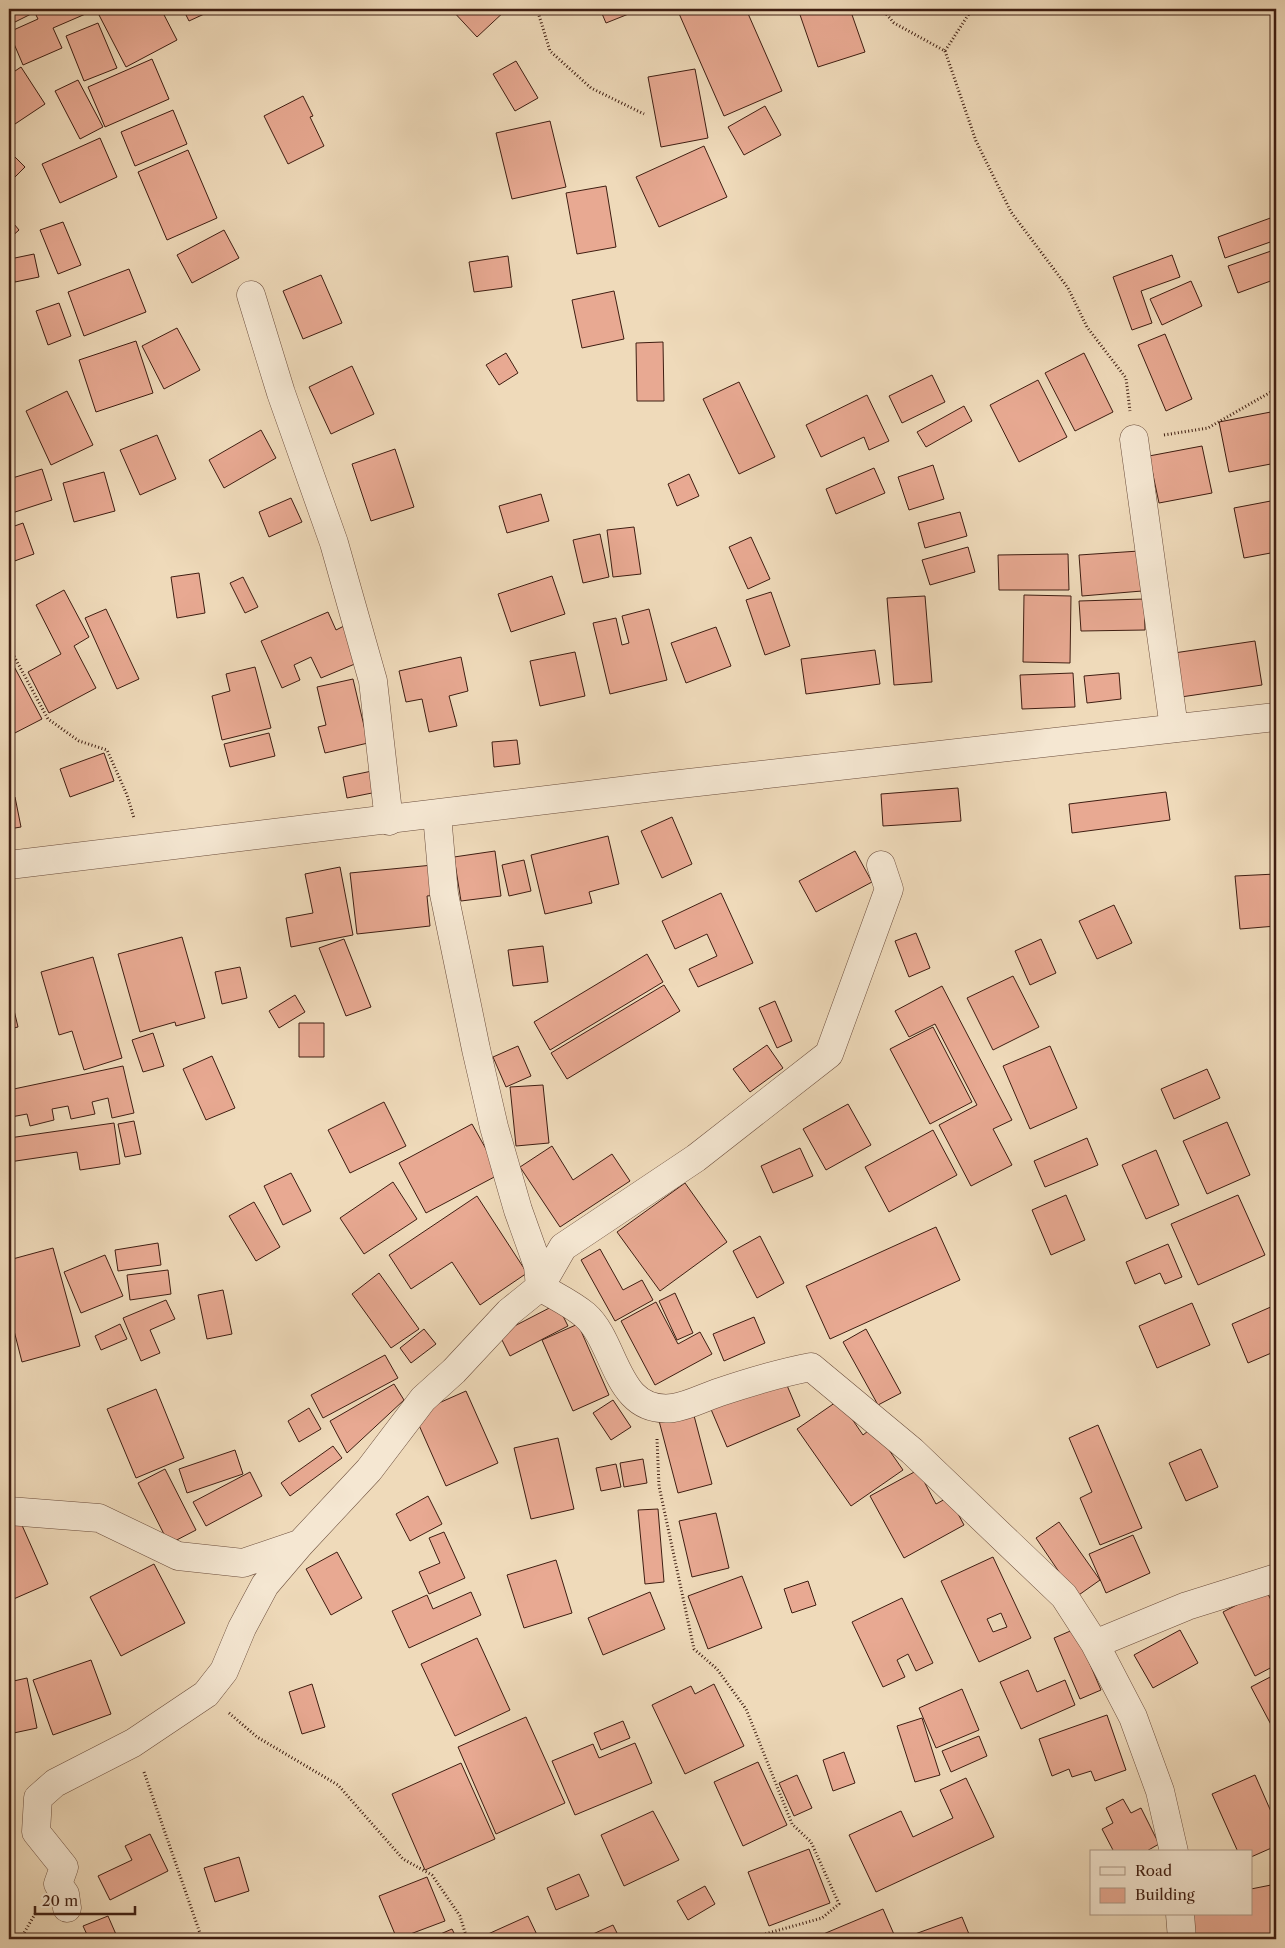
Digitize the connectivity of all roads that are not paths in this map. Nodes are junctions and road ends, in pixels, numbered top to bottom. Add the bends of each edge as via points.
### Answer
1 (251, 295) dead end
2 (1134, 439) road end
3 (1276, 717) edge
4 (1174, 728) junction
5 (437, 815) junction
6 (389, 821) junction
7 (9, 865) edge
8 (882, 865) dead end
9 (540, 1286) junction
10 (9, 1511) edge
11 (300, 1544) junction
12 (1276, 1578) edge
13 (1095, 1644) junction
14 (1174, 1850) edge
15 (67, 1908) dead end
16 (1180, 1916) edge
17 (1182, 1939) edge

1 - 6 street via 281,393 334,543 373,682
2 - 4 street
3 - 4 street
4 - 5 street
5 - 6 street
5 - 9 street via 444,894 466,1004 494,1127 538,1266
6 - 7 street
8 - 9 street via 889,889 829,1054 696,1158 563,1247
9 - 11 street via 509,1312 423,1399 369,1470
9 - 13 street via 586,1316 633,1396 656,1409 674,1408 769,1375 811,1367 912,1451 1064,1596
10 - 11 street via 98,1518 178,1556 242,1564
11 - 15 street via 265,1585 224,1671 206,1694 133,1744 54,1782 38,1798 36,1832 64,1867 58,1884 65,1894
12 - 13 street via 1187,1606
13 - 14 street via 1133,1718 1160,1791
16 - 17 street

